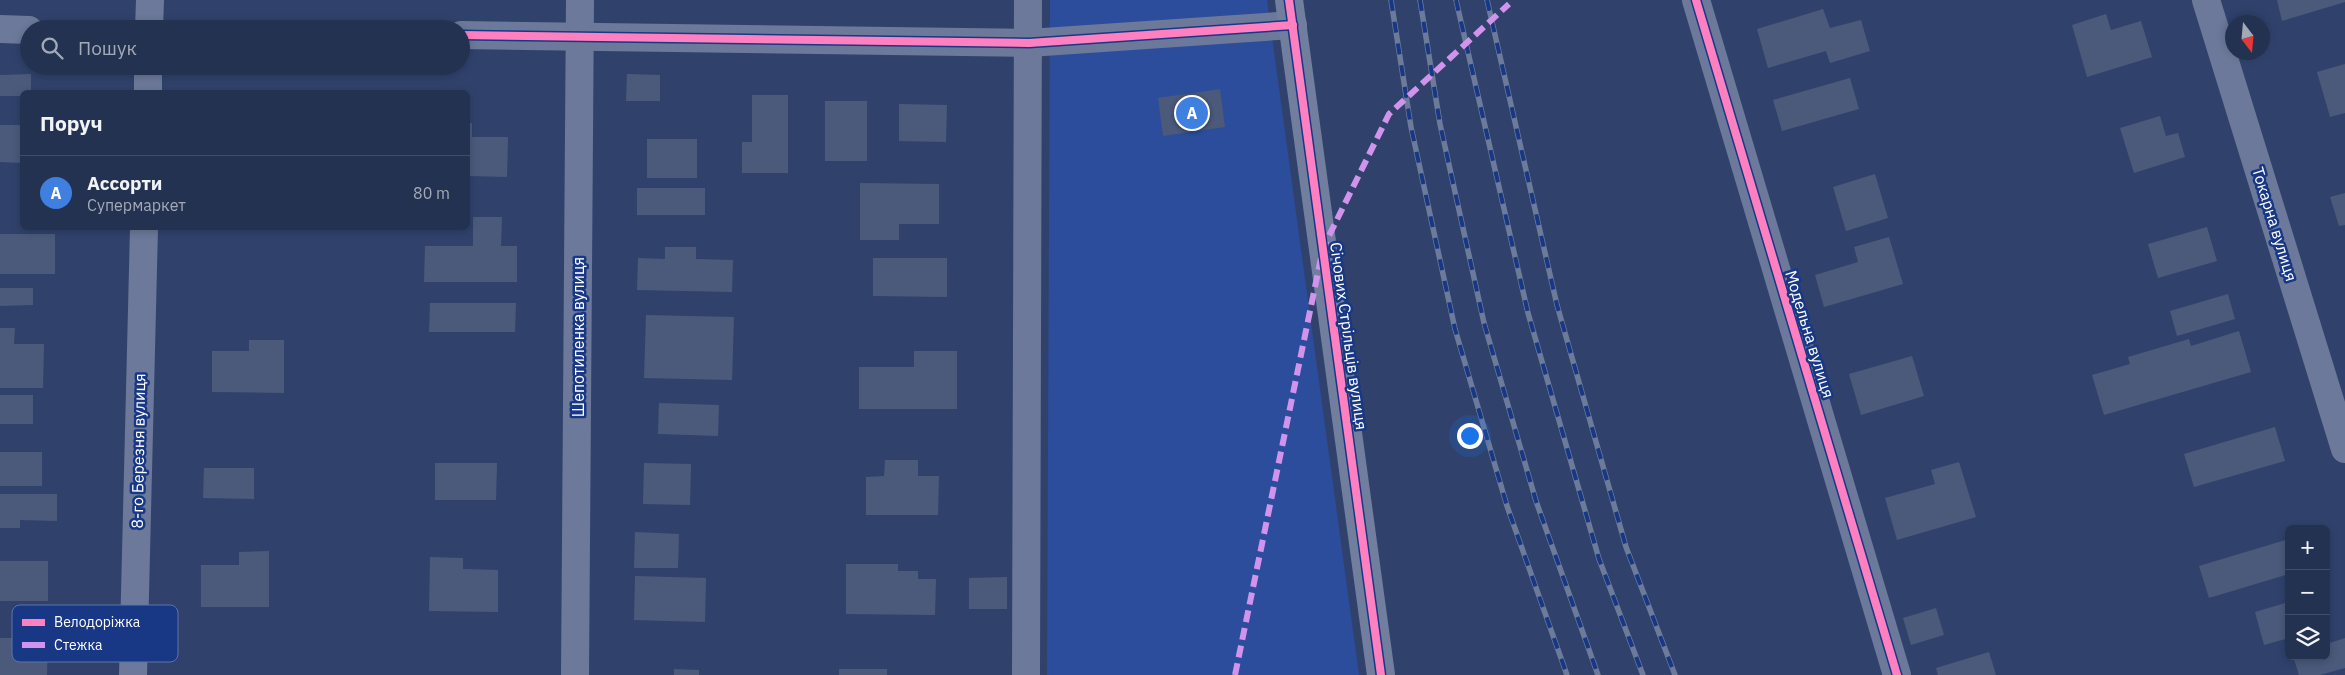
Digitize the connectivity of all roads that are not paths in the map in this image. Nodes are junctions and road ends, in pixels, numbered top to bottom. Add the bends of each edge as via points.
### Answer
1 (150, 0) edge
2 (580, 0) edge
3 (1028, 0) edge
4 (1696, 0) edge
5 (2206, 0) edge
6 (1291, 13) edge
7 (149, 20) edge
8 (0, 29) edge
9 (20, 30) edge
10 (470, 35) edge
11 (580, 37) junction
12 (1029, 43) junction
13 (148, 75) edge
14 (148, 90) edge
15 (144, 230) edge
16 (2345, 449) edge
17 (134, 605) edge
18 (132, 662) edge
19 (132, 675) edge
20 (575, 675) edge
21 (1026, 675) edge
22 (1381, 675) edge
23 (1897, 675) edge

1 - 7 street
2 - 11 street, Шепотиленка вулиця
3 - 12 street
4 - 23 street, Модельна вулиця
5 - 16 street, Токарна вулиця
6 - 12 street
6 - 22 street, Січових Стрільців вулиця
8 - 9 street
10 - 11 street
11 - 12 street
11 - 20 street, Шепотиленка вулиця
12 - 21 street
13 - 14 street
15 - 17 street, 8-го Березня вулиця
18 - 19 street, 8-го Березня вулиця

